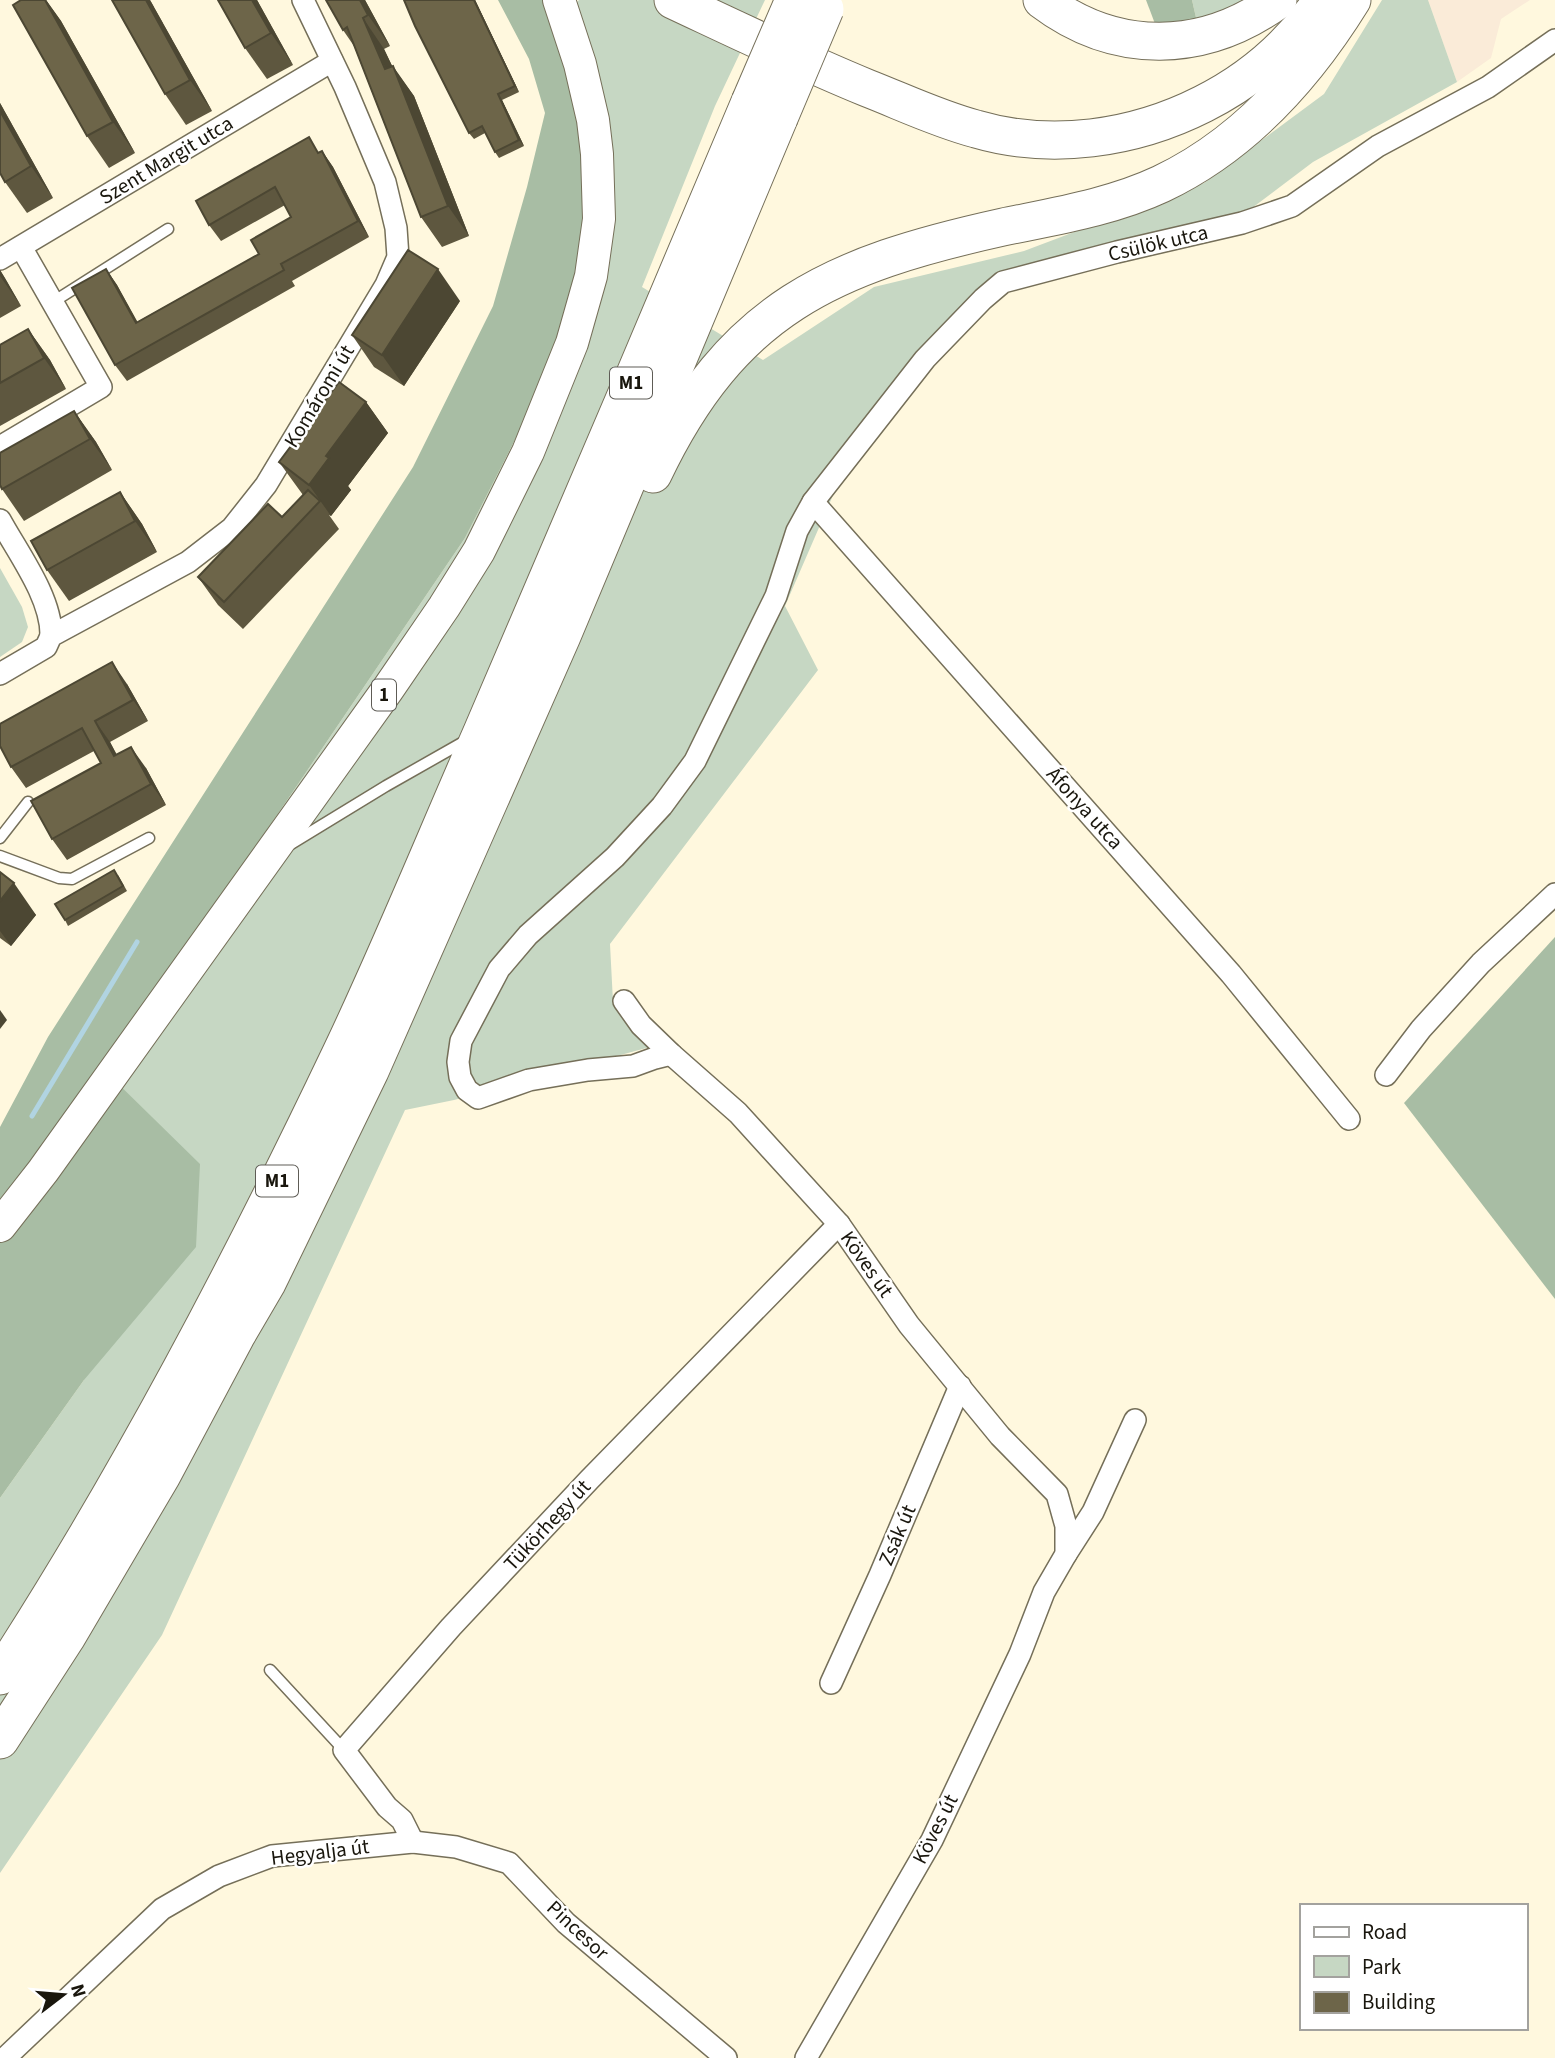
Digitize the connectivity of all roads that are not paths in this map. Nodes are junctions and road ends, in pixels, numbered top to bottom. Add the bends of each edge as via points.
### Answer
1 (303, 0) edge
2 (559, 0) edge
3 (673, 0) edge
4 (783, 0) edge
5 (1042, 0) edge
6 (1278, 0) edge
7 (1322, 0) edge
8 (1352, 0) edge
9 (816, 3) edge
10 (1555, 40) edge
11 (332, 61) junction
12 (765, 110) junction
13 (168, 229) dead end
14 (21, 247) junction
15 (0, 259) edge
16 (53, 302) junction
17 (0, 447) edge
18 (813, 502) junction
19 (0, 520) edge
20 (51, 636) junction
21 (562, 636) junction
22 (0, 674) edge
23 (482, 732) junction
24 (28, 802) edge
25 (0, 838) edge
26 (149, 838) dead end
27 (0, 856) edge
28 (267, 858) junction
29 (1555, 894) edge
30 (624, 1002) dead end
31 (671, 1054) junction
32 (1386, 1075) dead end
33 (1349, 1119) dead end
34 (839, 1224) junction
35 (0, 1226) edge
36 (960, 1386) junction
37 (1135, 1420) dead end
38 (1066, 1554) junction
39 (270, 1670) dead end
40 (0, 1676) edge
41 (831, 1683) dead end
42 (0, 1740) edge
43 (344, 1750) junction
44 (413, 1842) junction
45 (5, 2058) edge
46 (726, 2058) edge
47 (806, 2058) edge

1 - 11 street, Komáromi út
2 - 28 main road, 1 via 589,102 597,154 599,219 593,267 572,343 528,452 479,551 388,690
3 - 7 highway via 833,74 953,122 1041,140 1135,130 1191,110 1264,65
4 - 12 highway, bridge
5 - 6 highway via 1111,36 1158,42 1218,32
8 - 21 highway via 1304,70 1279,97 1221,148 1183,173 1110,203 972,234 883,260 823,284 771,316 698,394 665,449 607,571
9 - 12 highway, M1, bridge
10 - 18 street, Csülök utca via 1488,87 1378,146 1292,206 1242,223 1003,282 925,359
11 - 14 street, Szent Margit utca
11 - 20 street, Komáromi út via 385,182 398,257 386,285 266,485 232,528 188,562
12 - 21 highway, M1
12 - 23 highway, M1
13 - 16 lane
14 - 15 street, Szent Margit utca
14 - 16 street
16 - 17 street via 101,387
18 - 31 street, Csülök utca via 797,531 776,596 695,761 615,857 528,935 499,969 461,1041 458,1062 467,1090 478,1098 529,1080 633,1066
18 - 33 street, Áfonya utca via 1231,974
19 - 20 street via 43,598
20 - 22 street, Komáromi út via 46,647
21 - 42 highway, M1 via 370,1071 267,1283 163,1475
23 - 28 lane
23 - 40 highway, M1 via 341,1052 210,1315 122,1475
24 - 25 lane
26 - 27 lane via 72,879
28 - 35 main road, 1
29 - 32 street via 1481,963
30 - 31 street, Köves út
31 - 34 street, Köves út via 738,1113
34 - 36 street, Köves út via 909,1325
34 - 43 street, Tükörhegy út via 589,1480
36 - 38 street, Köves út via 1000,1436 1057,1494 1066,1526
36 - 41 street, Zsák út
37 - 38 street, Köves út via 1093,1512
38 - 47 street, Köves út via 1044,1592 1020,1654 932,1840
39 - 43 lane
43 - 44 street via 402,1820
44 - 45 street, Hegyalja út via 272,1856 219,1876 162,1909
44 - 46 street, Pincesor via 457,1847 509,1863 566,1923

